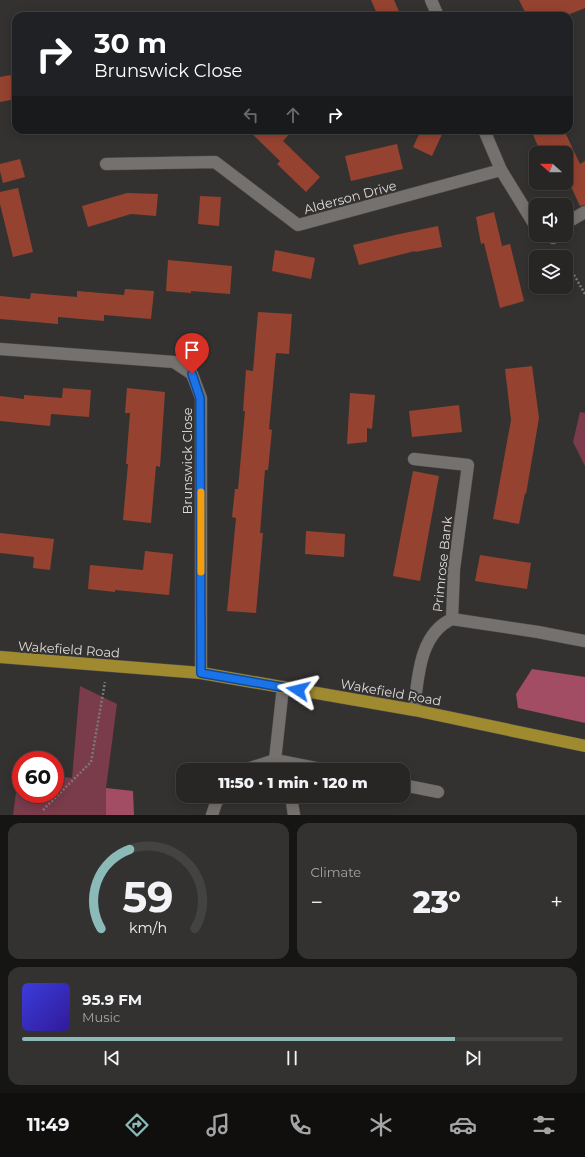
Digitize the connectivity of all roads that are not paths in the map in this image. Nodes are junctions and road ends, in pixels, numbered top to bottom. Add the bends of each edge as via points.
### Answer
1 (486, 134) edge
2 (106, 164) dead end
3 (501, 170) junction
4 (585, 212) edge
5 (529, 216) edge
6 (573, 219) edge
7 (0, 349) edge
8 (414, 459) dead end
9 (452, 619) junction
10 (585, 641) edge
11 (0, 657) edge
12 (201, 673) junction
13 (283, 687) junction
14 (414, 710) junction
15 (585, 746) edge
16 (278, 763) edge
17 (410, 786) edge
18 (438, 792) dead end
19 (216, 803) edge
20 (292, 803) edge
21 (212, 815) edge
22 (294, 815) edge

1 - 3 street
2 - 3 street, Alderson Drive via 215,162 298,225
3 - 5 street
4 - 6 street
7 - 12 street, Brunswick Close via 174,362 192,374 200,398
8 - 9 street, Primrose Bank via 468,465 454,569
9 - 10 street
9 - 14 street, Primrose Bank via 435,631 425,649
11 - 12 main road, Wakefield Road
12 - 13 main road, Wakefield Road
13 - 14 main road, Wakefield Road
13 - 16 street
14 - 15 main road, Wakefield Road
17 - 18 street
19 - 21 street
20 - 22 street

